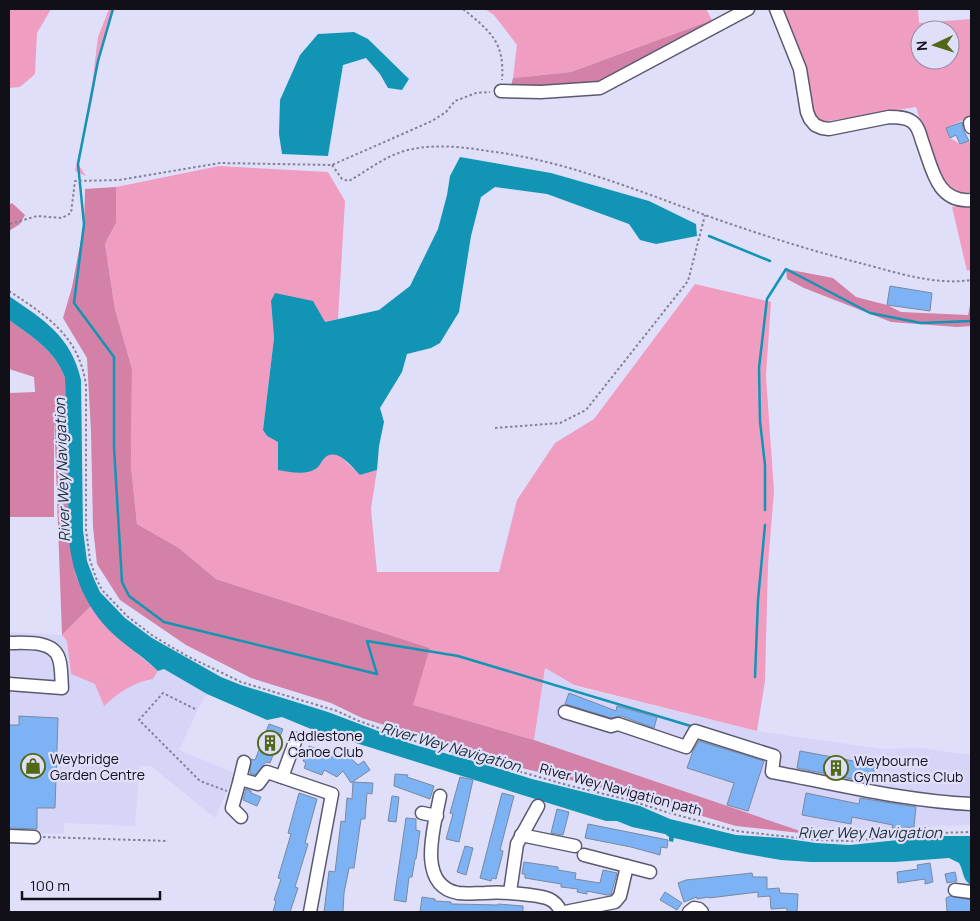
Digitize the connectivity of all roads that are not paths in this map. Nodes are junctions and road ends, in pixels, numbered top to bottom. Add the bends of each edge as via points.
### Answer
1 (748, 9) edge
2 (776, 9) edge
3 (501, 90) road end
4 (971, 200) edge
5 (9, 643) edge
6 (9, 684) edge
7 (565, 712) dead end
8 (296, 739) dead end
9 (244, 762) dead end
10 (281, 776) junction
11 (240, 779) junction
12 (440, 796) dead end
13 (971, 804) edge
14 (538, 806) dead end
15 (422, 813) dead end
16 (242, 816) dead end
17 (436, 816) junction
18 (521, 835) junction
19 (9, 836) edge
20 (34, 837) road end
21 (627, 866) junction
22 (650, 872) dead end
23 (955, 890) dead end
24 (510, 892) junction
25 (971, 892) edge
26 (310, 912) edge
27 (561, 912) edge
28 (565, 912) edge
29 (689, 912) edge
30 (702, 912) edge

1 - 3 street via 600,88 541,92
2 - 4 street via 800,68 806,112 815,125 829,129 889,118 909,119 918,129 943,190 954,199
5 - 6 street via 39,644 57,653 62,688
7 - 13 street via 611,726 618,724 686,747 695,730 774,756 772,772 937,802
8 - 10 street
9 - 11 street
10 - 11 street via 266,772 258,784
10 - 26 street via 332,794
11 - 16 street via 232,808
12 - 17 street
14 - 18 street
15 - 17 street
17 - 24 street via 431,855 435,878 446,888 459,893
18 - 21 street
18 - 24 street via 515,852
19 - 20 street
21 - 22 street
21 - 28 street via 620,896 615,902
23 - 25 street
24 - 27 street via 549,898
29 - 30 street via 694,908

